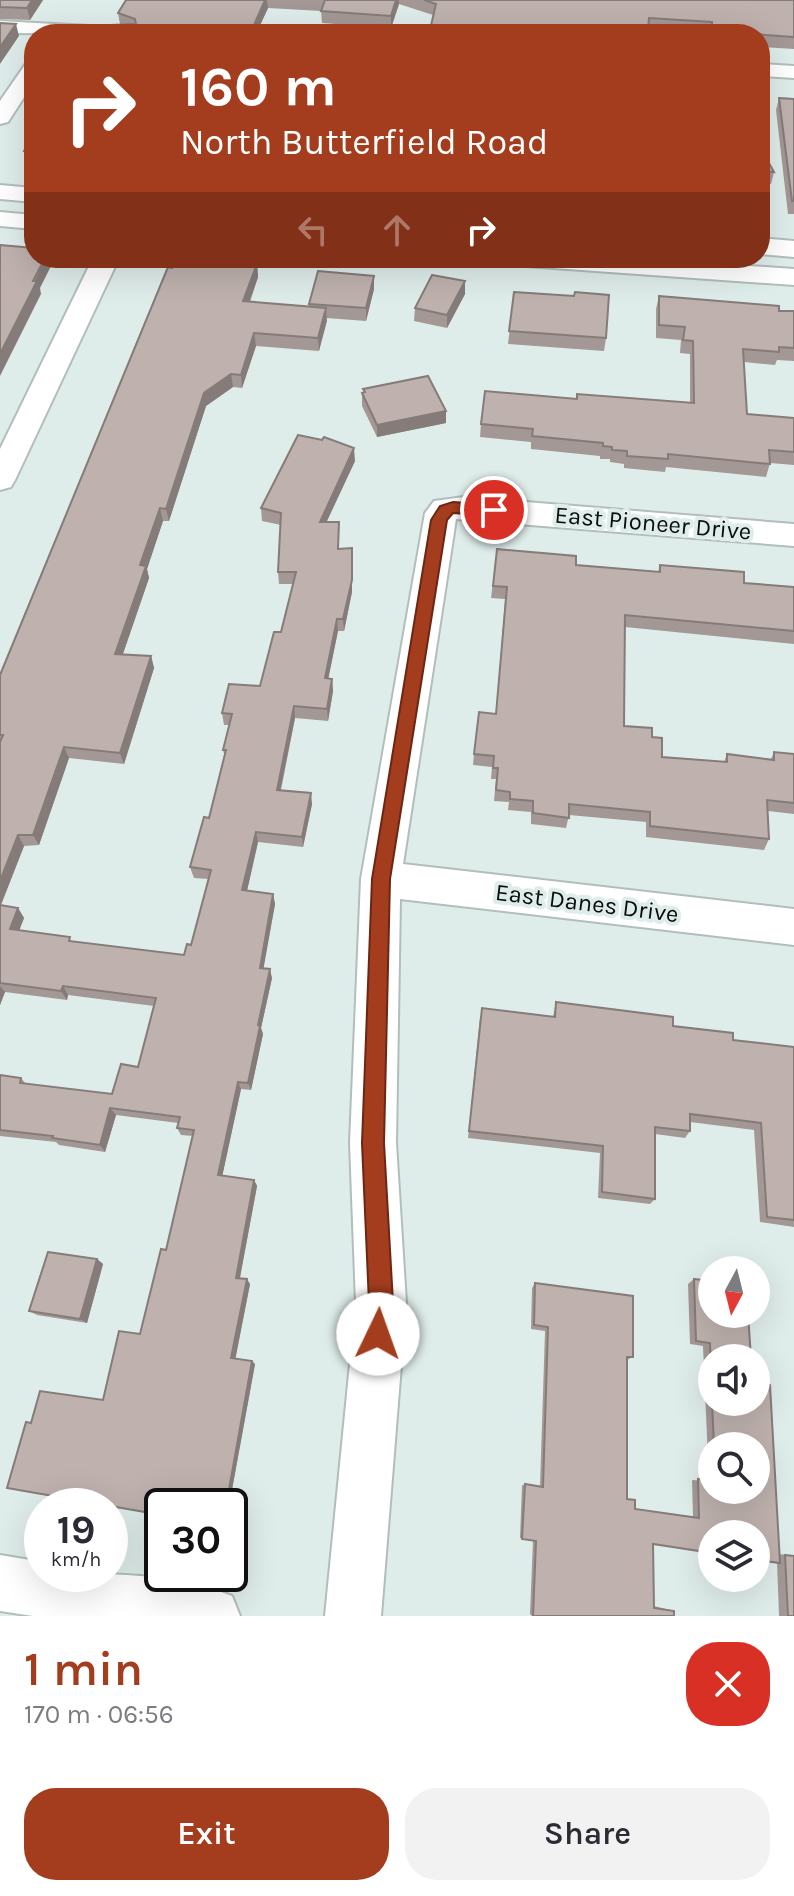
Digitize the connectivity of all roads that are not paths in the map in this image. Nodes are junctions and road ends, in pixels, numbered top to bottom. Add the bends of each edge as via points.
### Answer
1 (72, 10) dead end
2 (62, 24) edge
3 (0, 27) edge
4 (24, 29) edge
5 (770, 71) edge
6 (794, 72) edge
7 (24, 81) edge
8 (0, 117) edge
9 (0, 192) edge
10 (24, 194) edge
11 (0, 219) edge
12 (24, 221) edge
13 (770, 247) edge
14 (794, 249) edge
15 (101, 268) edge
16 (667, 268) edge
17 (794, 277) edge
18 (1, 476) edge
19 (794, 535) edge
20 (381, 879) junction
21 (794, 927) edge
22 (0, 1583) edge
23 (212, 1616) edge
24 (353, 1616) edge

1 - 2 street
3 - 4 street
5 - 6 street
7 - 8 street
9 - 10 street
11 - 12 street
13 - 14 street
15 - 18 street
16 - 17 street
19 - 20 street, East Pioneer Drive via 445,509 439,520
20 - 21 street, East Danes Drive
20 - 24 street via 373,1143 381,1303
22 - 23 street

